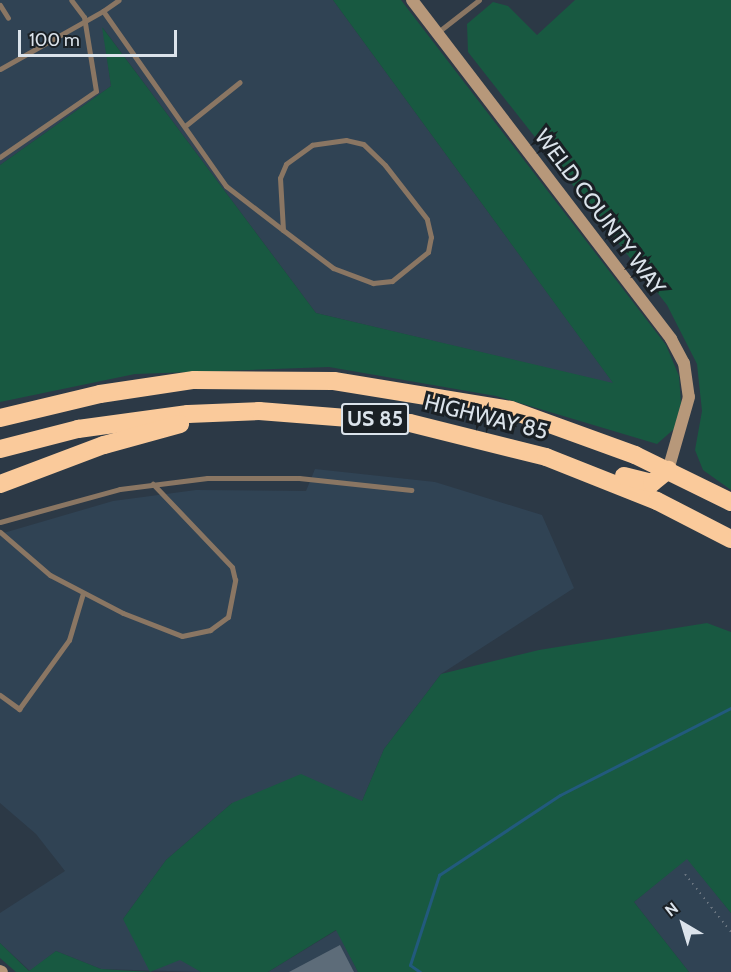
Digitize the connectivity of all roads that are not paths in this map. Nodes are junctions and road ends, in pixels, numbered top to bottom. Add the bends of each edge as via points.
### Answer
1 (71, 0) edge
2 (119, 0) edge
3 (412, 0) edge
4 (479, 0) edge
5 (0, 5) edge
6 (103, 11) junction
7 (84, 17) junction
8 (8, 18) dead end
9 (437, 32) junction
10 (0, 69) edge
11 (240, 82) dead end
12 (185, 126) junction
13 (0, 157) edge
14 (283, 230) junction
15 (31, 408) junction
16 (259, 411) junction
17 (0, 413) edge
18 (0, 418) edge
19 (468, 435) junction
20 (0, 450) edge
21 (668, 470) junction
22 (0, 484) edge
23 (153, 484) junction
24 (411, 490) dead end
25 (731, 502) edge
26 (0, 522) edge
27 (0, 532) edge
28 (731, 539) edge
29 (83, 593) junction
30 (0, 695) edge

1 - 7 lane
2 - 6 lane
3 - 9 street, WELD COUNTY WAY
4 - 9 lane
5 - 8 lane
6 - 7 lane
6 - 12 lane
7 - 10 lane
7 - 13 lane via 96,91
9 - 21 street, WELD COUNTY WAY via 671,339 684,363 689,398
11 - 12 lane
12 - 14 lane via 226,186
14 - 14 lane via 333,268 373,284 411,270 428,252 431,237 427,219 385,165 363,144 346,140 312,145 286,164 280,178
15 - 17 highway
15 - 18 highway, HIGHWAY 85 / US 85
15 - 21 highway, HIGHWAY 85 / US 85 via 194,380 334,381 511,410
16 - 19 highway, HIGHWAY 85 / US 85 via 410,423
16 - 20 highway, HIGHWAY 85 / US 85 via 136,419
16 - 22 highway via 114,442
19 - 21 highway via 498,434 542,445 645,483 659,480
19 - 28 highway, HIGHWAY 85 / US 85 via 599,477
21 - 25 highway, HIGHWAY 85 / US 85
23 - 24 lane via 299,478
23 - 26 lane
23 - 29 lane via 232,567 228,617 210,630 182,636
27 - 29 lane via 50,575
29 - 30 lane via 69,640 19,709

